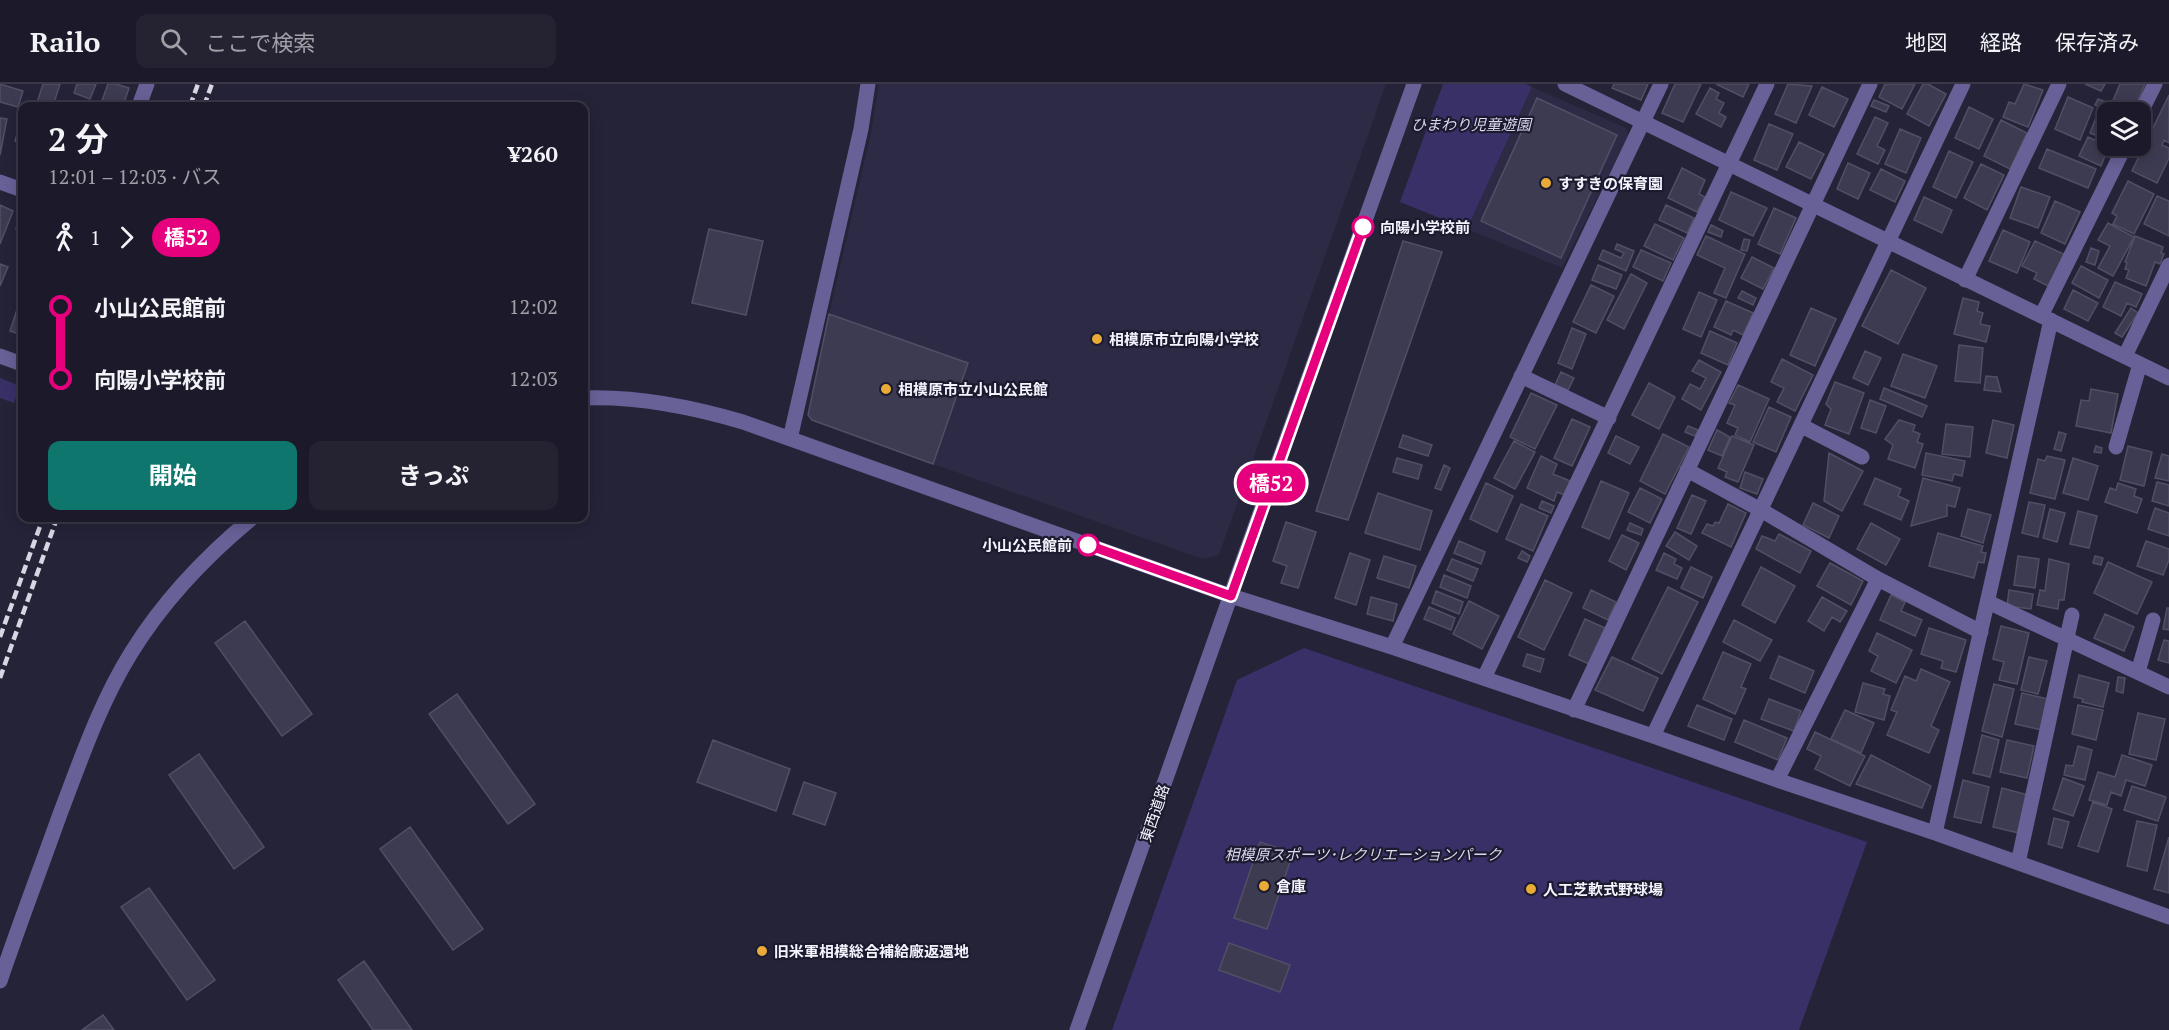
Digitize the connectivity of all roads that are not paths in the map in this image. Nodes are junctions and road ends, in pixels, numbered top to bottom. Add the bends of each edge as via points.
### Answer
1 (147, 84) edge
2 (868, 84) edge
3 (1414, 84) edge
4 (1564, 84) edge
5 (1660, 84) edge
6 (1767, 84) edge
7 (1870, 84) edge
8 (1963, 84) edge
9 (2059, 84) edge
10 (2155, 84) edge
11 (140, 102) edge
12 (2146, 102) edge
13 (1643, 122) junction
14 (2120, 156) edge
15 (1729, 163) junction
16 (0, 182) edge
17 (18, 189) edge
18 (1813, 204) junction
19 (1887, 241) junction
20 (2169, 265) edge
21 (1965, 280) junction
22 (2046, 318) junction
23 (0, 356) edge
24 (2125, 356) junction
25 (18, 363) edge
26 (2140, 364) junction
27 (1521, 376) junction
28 (2169, 378) edge
29 (588, 398) edge
30 (1609, 418) junction
31 (1802, 426) junction
32 (790, 439) junction
33 (2116, 447) dead end
34 (1862, 457) dead end
35 (1687, 470) junction
36 (1761, 510) junction
37 (247, 522) edge
38 (1878, 579) junction
39 (1231, 596) junction
40 (1988, 602) junction
41 (2072, 615) dead end
42 (2153, 620) dead end
43 (1981, 632) junction
44 (2067, 639) junction
45 (1392, 647) junction
46 (2138, 672) junction
47 (1484, 678) junction
48 (2169, 687) edge
49 (1574, 710) junction
50 (1653, 736) junction
51 (1777, 780) junction
52 (1935, 833) junction
53 (2018, 863) junction
54 (2169, 917) edge
55 (0, 981) edge
56 (1077, 1030) edge

1 - 11 street
2 - 32 street
3 - 39 street, 東西道路
4 - 13 street
5 - 13 street
6 - 15 street
7 - 18 street
8 - 19 street
9 - 21 street
10 - 12 street
13 - 15 street
13 - 27 street
14 - 22 street
15 - 18 street
15 - 30 street
16 - 17 street
18 - 19 street
18 - 35 street
19 - 21 street
19 - 31 street
20 - 24 street
21 - 22 street
22 - 24 street
22 - 40 street
23 - 25 street
24 - 26 street
26 - 28 street
26 - 33 street
27 - 30 street
27 - 45 street
29 - 32 street via 637,400 701,410
30 - 47 street
31 - 34 street
31 - 36 street
32 - 39 street
35 - 36 street
35 - 49 street
36 - 38 street
36 - 50 street
37 - 55 street via 225,540 169,601 132,651 103,704
38 - 43 street
38 - 51 street
39 - 45 street
39 - 56 street, 東西道路
40 - 43 street
40 - 44 street
41 - 44 street
42 - 46 street
43 - 52 street
44 - 46 street
44 - 53 street
45 - 47 street
46 - 48 street
47 - 49 street
49 - 50 street
50 - 51 street
51 - 52 street
52 - 53 street
53 - 54 street

